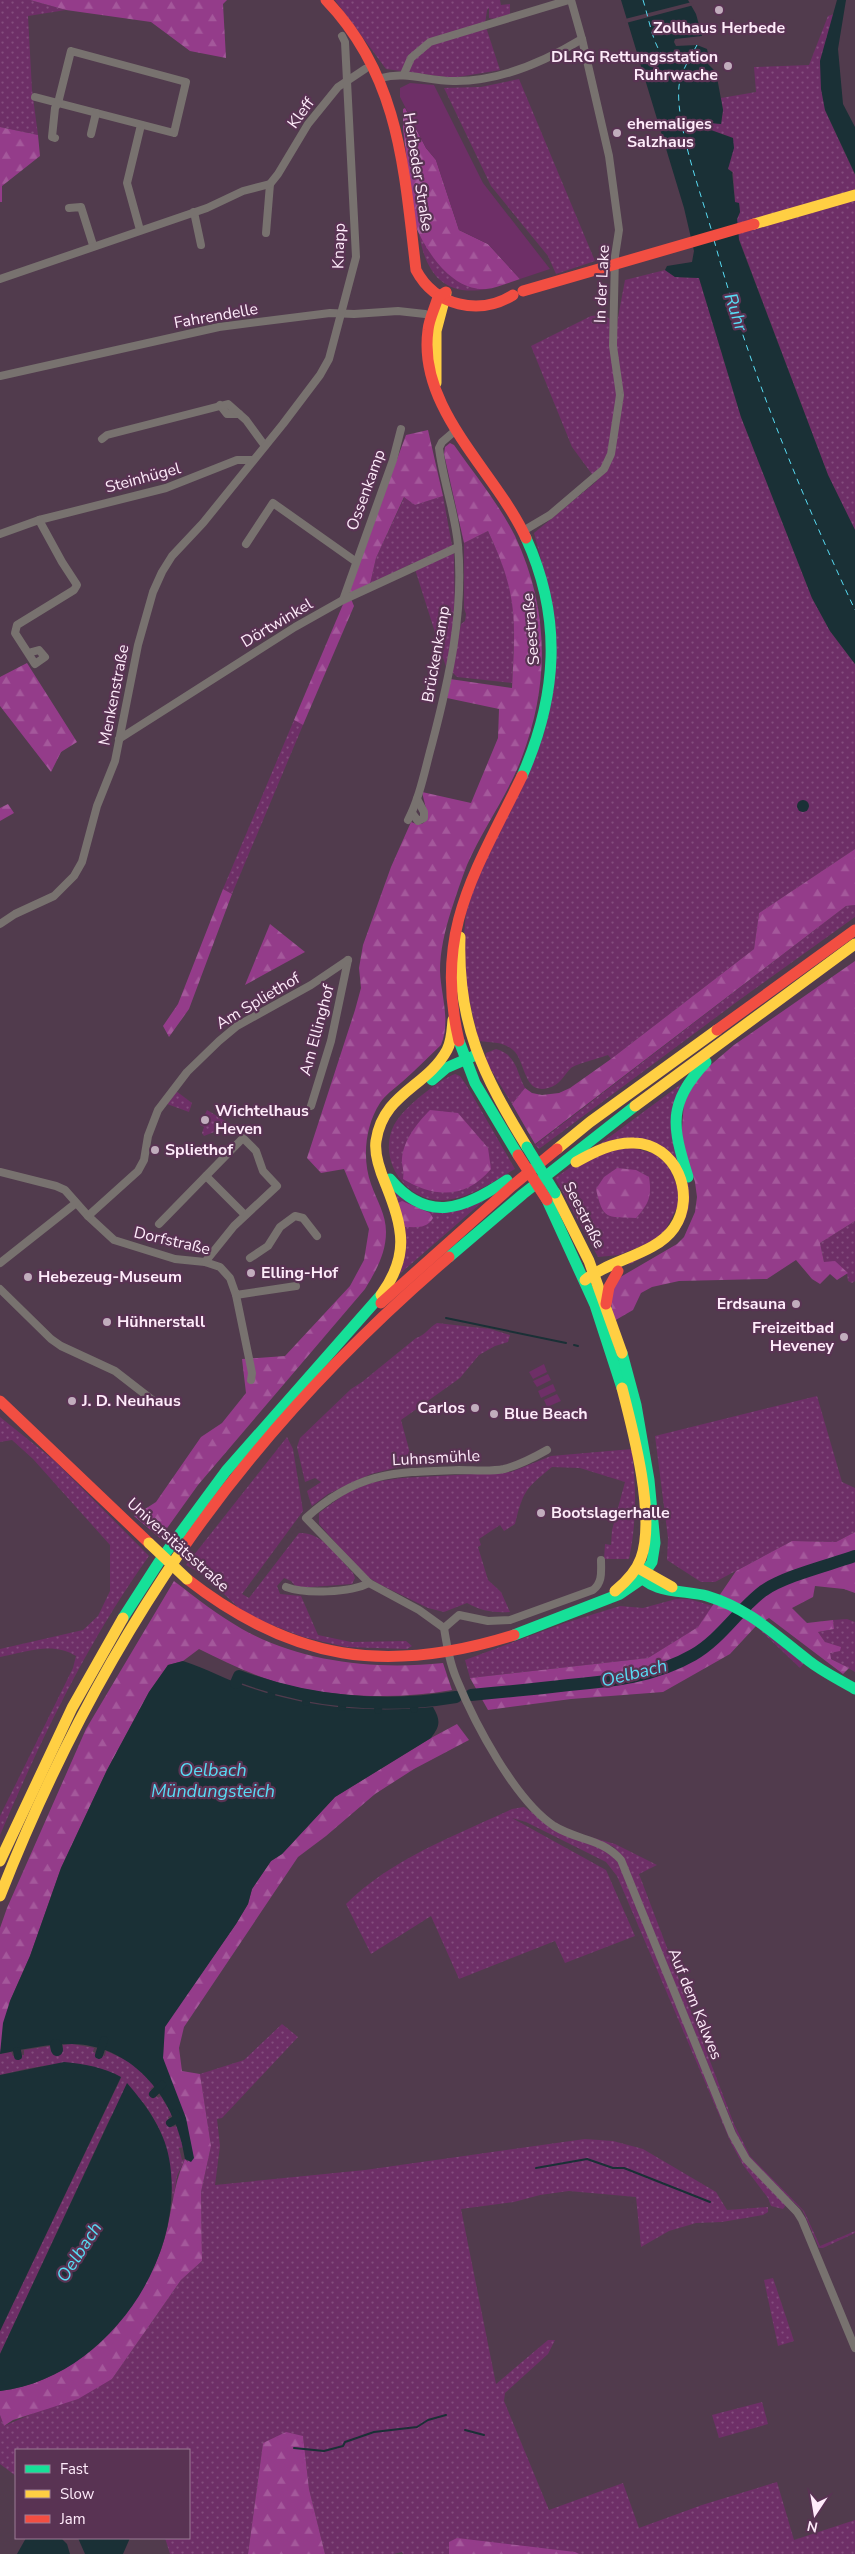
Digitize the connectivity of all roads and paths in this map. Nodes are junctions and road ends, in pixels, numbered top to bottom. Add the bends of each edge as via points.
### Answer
1 (326, 0) edge
2 (570, 0) edge
3 (342, 36) dead end
4 (582, 39) junction
5 (365, 69) dead end
6 (404, 74) junction
7 (380, 78) junction
8 (346, 82) junction
9 (35, 97) dead end
10 (58, 103) junction
11 (96, 113) junction
12 (141, 125) junction
13 (91, 134) dead end
14 (55, 138) dead end
15 (270, 184) junction
16 (855, 196) edge
17 (69, 208) dead end
18 (194, 212) junction
19 (140, 230) junction
20 (266, 233) dead end
21 (201, 245) dead end
22 (93, 246) junction
23 (0, 280) edge
24 (443, 297) junction
25 (340, 313) junction
26 (434, 318) junction
27 (0, 376) edge
28 (401, 429) dead end
29 (456, 430) junction
30 (102, 439) dead end
31 (265, 446) junction
32 (253, 460) junction
33 (40, 520) junction
34 (523, 531) junction
35 (0, 534) edge
36 (246, 544) dead end
37 (458, 547) junction
38 (355, 561) junction
39 (343, 600) junction
40 (28, 653) dead end
41 (120, 739) junction
42 (417, 799) junction
43 (471, 878) junction
44 (0, 924) edge
45 (855, 930) edge
46 (855, 944) edge
47 (348, 960) joint
48 (761, 1013) junction
49 (453, 1020) junction
50 (469, 1053) junction
51 (437, 1063) junction
52 (311, 1106) dead end
53 (590, 1122) junction
54 (0, 1172) edge
55 (206, 1176) junction
56 (551, 1196) junction
57 (76, 1203) junction
58 (501, 1213) junction
59 (245, 1215) junction
60 (88, 1216) junction
61 (159, 1224) dead end
62 (317, 1236) dead end
63 (250, 1258) dead end
64 (206, 1262) junction
65 (0, 1263) edge
66 (618, 1272) junction
67 (592, 1277) junction
68 (296, 1286) dead end
69 (0, 1289) edge
70 (236, 1295) junction
71 (606, 1304) junction
72 (357, 1324) junction
73 (251, 1380) dead end
74 (0, 1401) edge
75 (155, 1402) dead end
76 (0, 1409) edge
77 (44, 1440) junction
78 (546, 1450) dead end
79 (601, 1560) dead end
80 (641, 1573) junction
81 (369, 1583) junction
82 (286, 1587) dead end
83 (444, 1628) junction
84 (448, 1652) junction
85 (855, 1689) edge
86 (0, 1862) edge
87 (0, 1896) edge
88 (855, 2348) edge

1 - 7 main road, Herbeder Straße via 356,36
2 - 4 street, In der Lake
2 - 6 street, In der Lake via 430,42 412,58
3 - 8 street, Knapp
4 - 6 street via 540,63 492,77 452,81
4 - 34 street, In der Lake via 609,156 619,230 613,346 620,395 611,454 604,468 550,515
5 - 8 street, Kleff
6 - 7 street
7 - 24 main road, Herbeder Straße via 399,137 416,270 426,286
8 - 15 street, Kleff via 308,124
8 - 25 street, Knapp via 356,258
9 - 10 street
10 - 11 street
10 - 12 street via 71,51 186,82 174,133
10 - 14 street via 52,137
11 - 12 street
11 - 13 street
12 - 19 street via 127,183
15 - 18 street via 243,191
15 - 20 street
16 - 24 main road, Herbeder Straße, bridge via 518,293 467,300
17 - 22 street via 80,206
18 - 19 street
18 - 21 street
19 - 22 street
22 - 23 street
24 - 26 main road, Seestraße
25 - 26 street, Fahrendelle via 398,311
25 - 27 street, Fahrendelle via 219,327
25 - 31 street, Knapp via 333,347 320,374
26 - 29 main road, Seestraße via 436,390
28 - 38 street, Ossenkamp via 393,460
29 - 34 main road, Seestraße
29 - 37 street, Brückenkamp via 439,448
30 - 31 street via 107,435 220,406 227,414 240,414
31 - 32 street, Knapp
32 - 33 street, Steinhügel via 237,460 166,488
32 - 41 street, Menkenstraße via 162,572 138,644
33 - 35 street, Steinhügel
33 - 40 street via 77,585 17,626 15,633
34 - 43 main road, Seestraße via 540,574 549,616 550,690 530,761
36 - 38 street, Ossenkamp via 273,504
37 - 39 street, Dörtwinkel
37 - 42 street, Brückenkamp via 458,626
38 - 39 street, Ossenkamp
39 - 41 street, Dörtwinkel
41 - 44 street, Menkenstraße via 83,861 74,876 54,896
42 - 42 street, Brückenkamp via 410,817 418,821 424,818 424,812
43 - 49 main road, Seestraße via 457,917 451,949
43 - 50 main road, Seestraße via 459,946
45 - 53 main road
46 - 48 main road
47 - 52 street, Am Ellinghof via 333,1033
47 - 60 street, Am Spliethof via 311,985 237,1026 187,1072 158,1110 138,1172
48 - 58 main road via 638,1103
48 - 66 main road via 749,1028 697,1071 676,1108 675,1132 692,1198 684,1226 666,1247
49 - 50 main road, Seestraße
49 - 51 main road via 448,1047
50 - 51 main road
50 - 53 main road via 411,1096 398,1108 386,1128 382,1146 384,1166 393,1184 418,1204 442,1208 467,1203 495,1189 568,1134
50 - 56 main road, Seestraße, bridge via 527,1147
50 - 56 main road, Seestraße, bridge via 489,1108 518,1155
51 - 72 main road via 389,1108 376,1138 378,1171 398,1210 403,1246 391,1278
53 - 72 main road via 512,1186
54 - 57 street, Dorfstraße via 56,1186 65,1190
55 - 59 street
55 - 59 street via 243,1138 256,1151 263,1171 277,1186
55 - 61 street
56 - 67 main road, Seestraße
57 - 60 street, Dorfstraße
57 - 65 street
58 - 67 main road via 576,1162 602,1149 633,1143 653,1147 662,1153 675,1166 684,1188 680,1218 652,1247
58 - 87 main road via 404,1298 344,1357 265,1443 217,1502 124,1640 74,1729 32,1814
59 - 64 street
60 - 64 street, Dorfstraße via 120,1243 181,1260
62 - 63 street via 303,1218 295,1216 280,1227 268,1246
64 - 70 street, Dorfstraße via 225,1272
66 - 67 main road
66 - 71 main road via 609,1285
67 - 71 main road, Seestraße
67 - 80 main road, Seestraße via 634,1437 645,1533
68 - 70 street
69 - 75 street via 51,1339 109,1368
70 - 73 street, Dorfstraße
71 - 80 main road, Seestraße via 631,1384 646,1461 654,1544 652,1563
72 - 86 main road via 226,1472 146,1582 107,1644 61,1728
74 - 77 main road, Universitätsstraße
76 - 77 main road, Universitätsstraße
77 - 84 main road, Universitätsstraße, bridge via 187,1579 234,1614 302,1644 333,1652 377,1657
78 - 81 street, Luhnsmühle via 525,1462 502,1469 404,1472 380,1476 345,1488 329,1499 306,1518
79 - 83 street via 600,1580 593,1590 510,1620 488,1621 458,1615
80 - 84 main road, Universitätsstraße via 628,1590 502,1638
80 - 85 main road via 676,1590 730,1604 752,1615 810,1662
81 - 82 street via 348,1589 305,1592
81 - 83 street via 419,1610
83 - 84 street, Auf dem Kalwes
84 - 88 street, Auf dem Kalwes via 470,1708 526,1801 539,1815 567,1832 611,1849 621,1860 732,2134 746,2159 802,2220

